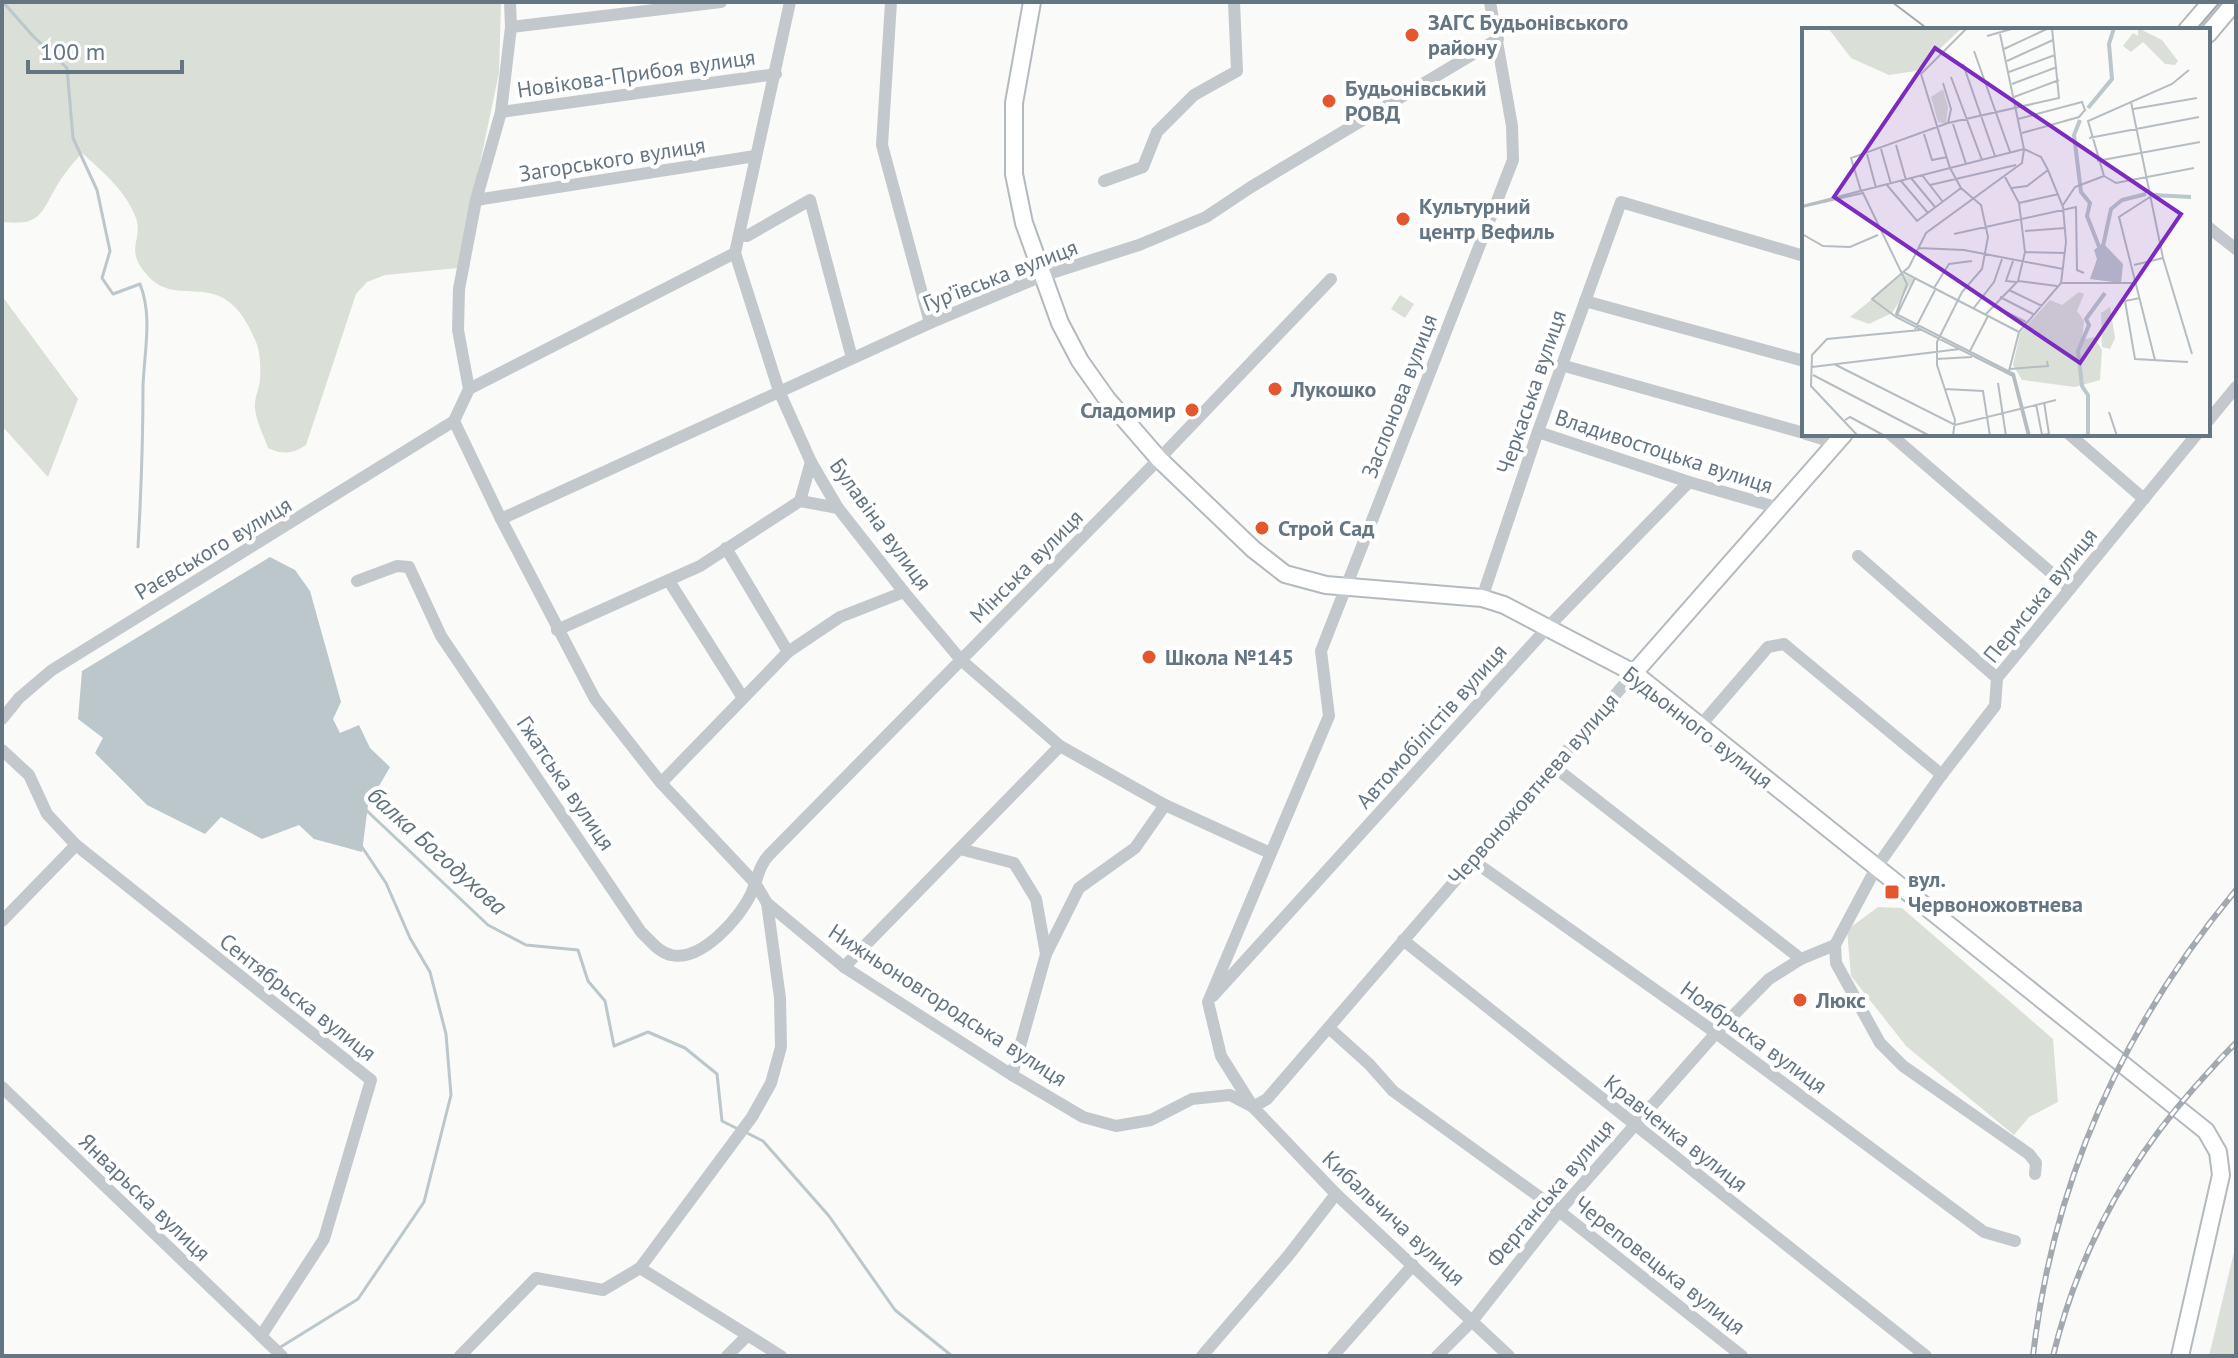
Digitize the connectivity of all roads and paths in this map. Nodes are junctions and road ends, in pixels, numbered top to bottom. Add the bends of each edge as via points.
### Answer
1 (510, 2) edge
2 (721, 2) edge
3 (790, 2) edge
4 (891, 2) edge
5 (1032, 2) edge
6 (1234, 2) edge
7 (1490, 2) edge
8 (2211, 2) edge
9 (2235, 2) edge
10 (511, 27) junction
11 (2189, 28) edge
12 (2210, 32) edge
13 (1498, 39) junction
14 (776, 74) junction
15 (501, 112) junction
16 (755, 156) junction
17 (1104, 181) dead end
18 (476, 200) junction
19 (2210, 229) edge
20 (740, 235) junction
21 (2236, 249) edge
22 (735, 253) junction
23 (1802, 255) edge
24 (1042, 276) junction
25 (1331, 279) dead end
26 (1585, 301) junction
27 (930, 323) junction
28 (852, 358) junction
29 (1802, 360) edge
30 (1561, 365) junction
31 (2236, 387) edge
32 (469, 389) junction
33 (779, 391) junction
34 (2213, 406) edge
35 (454, 421) junction
36 (1538, 432) junction
37 (1802, 433) edge
38 (1892, 436) edge
39 (2071, 436) edge
40 (2195, 436) edge
41 (1840, 438) edge
42 (1159, 459) junction
43 (811, 462) junction
44 (1689, 482) junction
45 (2144, 499) junction
46 (800, 501) junction
47 (838, 508) junction
48 (1779, 508) junction
49 (501, 519) junction
50 (726, 548) junction
51 (1858, 556) dead end
52 (357, 581) dead end
53 (669, 581) junction
54 (1347, 588) junction
55 (2070, 589) junction
56 (904, 592) junction
57 (1482, 598) junction
58 (1547, 628) junction
59 (557, 630) junction
60 (788, 652) junction
61 (961, 660) junction
62 (1634, 673) junction
63 (1997, 678) junction
64 (743, 698) junction
65 (2, 719) edge
66 (1700, 726) junction
67 (1060, 746) junction
68 (2, 750) edge
69 (1553, 766) junction
70 (1942, 775) junction
71 (661, 783) junction
72 (1165, 805) junction
73 (76, 845) junction
74 (960, 849) junction
75 (1270, 853) junction
76 (1472, 860) junction
77 (1876, 868) junction
78 (755, 883) junction
79 (767, 903) junction
80 (2, 921) edge
81 (1403, 940) junction
82 (1835, 945) junction
83 (1046, 954) junction
84 (1801, 959) junction
85 (844, 967) junction
86 (1208, 1002) junction
87 (1329, 1028) junction
88 (1716, 1033) junction
89 (1012, 1075) junction
90 (2, 1087) edge
91 (1253, 1107) junction
92 (1633, 1125) junction
93 (2035, 1174) dead end
94 (1336, 1194) junction
95 (1559, 1211) junction
96 (2015, 1241) dead end
97 (1413, 1265) junction
98 (640, 1268) junction
99 (1473, 1320) junction
100 (261, 1336) junction
101 (747, 1336) junction
102 (282, 1356) edge
103 (460, 1356) edge
104 (727, 1356) edge
105 (781, 1356) edge
106 (1202, 1356) edge
107 (1333, 1356) edge
108 (1437, 1356) edge
109 (1509, 1356) edge
110 (1742, 1356) edge
111 (1926, 1356) edge
112 (2180, 1356) edge

1 - 10 street
2 - 10 street
3 - 14 street
4 - 27 street via 882,145
5 - 24 main road, Будьонного вулиця via 1014,103 1014,174
6 - 17 street via 1237,71 1194,95 1157,132 1143,167
7 - 13 street, Заслонова вулиця
8 - 11 main road
9 - 12 main road
10 - 15 street
13 - 24 street, Гур’ївська вулиця via 1206,217
13 - 54 street, Заслонова вулиця via 1513,160
14 - 15 street, Новікова-Прибоя вулиця
14 - 16 street
15 - 18 street
16 - 18 street, Загорського вулиця
16 - 20 street
18 - 32 street via 459,289 458,330
19 - 21 street
20 - 22 street
20 - 28 street via 747,236 810,200
22 - 32 street
22 - 33 street, Булавіна вулиця
23 - 26 street, Черкаська вулиця via 1621,202
24 - 27 street, Гур’ївська вулиця
24 - 42 main road, Будьонного вулиця via 1080,361
25 - 42 street, Мінська вулиця
26 - 29 street
26 - 30 street, Черкаська вулиця
27 - 28 street, Гур’ївська вулиця
28 - 33 street, Гур’ївська вулиця
30 - 36 street, Черкаська вулиця
30 - 37 street
31 - 34 street
32 - 35 street
33 - 43 street, Булавіна вулиця
33 - 49 street, Гур’ївська вулиця
35 - 49 street, Нижньоновгородська вулиця
35 - 65 street, Раєвського вулиця via 52,670
36 - 44 street, Владивостоцька вулиця
36 - 57 street, Черкаська вулиця
38 - 55 street
39 - 45 street
40 - 45 street, Пермська вулиця
41 - 48 main road, Червоножовтнева вулиця
42 - 54 main road, Будьонного вулиця via 1285,574
42 - 61 street, Мінська вулиця
43 - 46 street
43 - 47 street, Булавіна вулиця
44 - 48 street, Владивостоцька вулиця
44 - 58 street, Автомобілістів вулиця
45 - 55 street, Пермська вулиця
46 - 47 street
46 - 50 street
47 - 56 street, Булавіна вулиця
48 - 62 main road, Червоножовтнева вулиця
49 - 59 street, Нижньоновгородська вулиця
50 - 53 street
50 - 60 street
51 - 63 street
52 - 78 street, Гжатська вулиця via 397,566 409,567 441,636 641,932 659,949 684,956 713,943
53 - 59 street
53 - 64 street
54 - 57 main road, Будьонного вулиця
54 - 75 street, Заслонова вулиця via 1321,651 1329,716
55 - 63 street, Пермська вулиця
56 - 60 street via 840,617
56 - 61 street, Булавіна вулиця
57 - 58 main road, Будьонного вулиця
58 - 62 main road, Будьонного вулиця
58 - 86 street, Автомобілістів вулиця
59 - 71 street, Нижньоновгородська вулиця via 595,699
60 - 64 street
61 - 67 street, Булавіна вулиця
61 - 78 street, Мінська вулиця via 769,855
62 - 66 main road, Будьонного вулиця
62 - 69 street, Червоножовтнева вулиця
63 - 70 street, Пермська вулиця via 1995,706
64 - 71 street
66 - 70 street via 1768,647 1784,644
66 - 77 main road, Будьонного вулиця
67 - 72 street, Булавіна вулиця
67 - 74 street
68 - 73 street, Сентябрьска вулиця via 29,775 47,814
69 - 76 street, Червоножовтнева вулиця
69 - 84 street
70 - 77 street, Пермська вулиця
71 - 78 street, Нижньоновгородська вулиця
72 - 75 street, Булавіна вулиця
72 - 83 street via 1135,848 1079,888
73 - 80 street
73 - 100 street, Сентябрьска вулиця via 371,1080 324,1239
74 - 83 street via 1014,863 1036,899
74 - 85 street
75 - 86 street, Заслонова вулиця
76 - 81 street, Червоножовтнева вулиця
76 - 88 street, Ноябрьска вулиця
77 - 82 street
77 - 112 main road, Будьонного вулиця via 2214,1142 2221,1175
78 - 79 street, Нижньоновгородська вулиця
79 - 85 street, Нижньоновгородська вулиця
79 - 98 street via 780,998 781,1047 771,1083 752,1117
81 - 87 street, Червоножовтнева вулиця
81 - 92 street, Кравченка вулиця
82 - 84 street, Ферганська вулиця
82 - 93 street via 1836,963 1880,1043 1903,1066 2029,1154 2036,1163
83 - 89 street
84 - 88 street, Ферганська вулиця via 1769,979
85 - 89 street, Нижньоновгородська вулиця
86 - 91 street via 1221,1056
87 - 91 street, Червоножовтнева вулиця via 1267,1099
87 - 95 street, Череповецька вулиця via 1393,1091
88 - 92 street, Ферганська вулиця
88 - 96 street, Ноябрьска вулиця via 1984,1232
89 - 91 street, Нижньоновгородська вулиця via 1083,1117 1116,1126 1151,1120 1192,1099 1230,1095
90 - 100 street, Январьска вулиця
91 - 94 street, Кибальчича вулиця
92 - 95 street, Ферганська вулиця
92 - 111 street, Кравченка вулиця
94 - 97 street, Кибальчича вулиця
94 - 106 street
95 - 99 street, Ферганська вулиця
95 - 110 street, Череповецька вулиця
97 - 99 street, Кибальчича вулиця
97 - 107 street
98 - 101 street
98 - 103 street via 603,1290 536,1278
99 - 108 street, Ферганська вулиця
99 - 109 street, Кибальчича вулиця
100 - 102 street, Январьска вулиця
101 - 104 street
101 - 105 street

